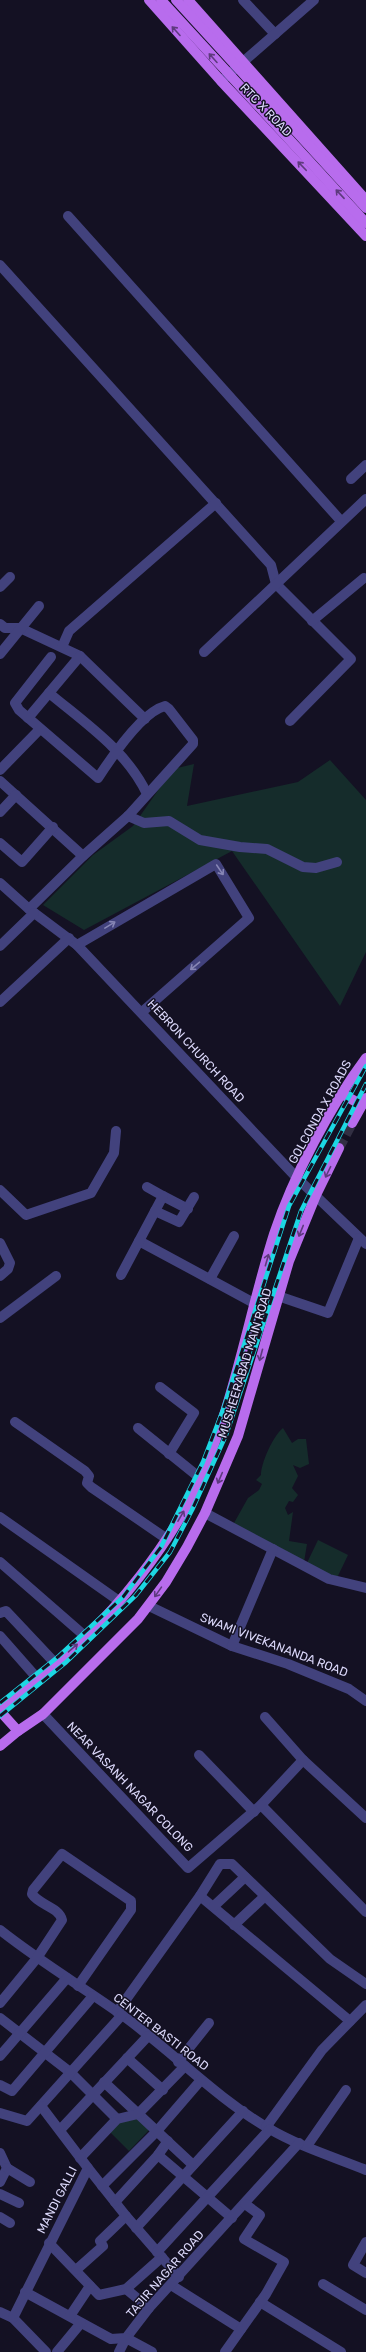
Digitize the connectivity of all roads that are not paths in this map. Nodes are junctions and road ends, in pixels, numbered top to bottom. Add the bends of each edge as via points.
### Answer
1 (148, 0) edge
2 (161, 0) edge
3 (176, 0) edge
4 (188, 0) edge
5 (243, 0) edge
6 (314, 0) edge
7 (275, 34) junction
8 (243, 62) junction
9 (221, 81) junction
10 (366, 200) edge
11 (366, 208) edge
12 (68, 216) dead end
13 (366, 223) edge
14 (366, 236) edge
15 (3, 268) edge
16 (366, 465) edge
17 (351, 479) dead end
18 (366, 499) edge
19 (216, 503) junction
20 (341, 521) junction
21 (10, 577) dead end
22 (364, 578) dead end
23 (276, 584) junction
24 (0, 587) edge
25 (39, 606) dead end
26 (312, 621) junction
27 (0, 624) edge
28 (20, 628) junction
29 (62, 647) junction
30 (204, 652) dead end
31 (0, 654) edge
32 (80, 656) junction
33 (51, 657) dead end
34 (49, 693) junction
35 (28, 718) junction
36 (145, 719) junction
37 (290, 721) dead end
38 (40, 729) junction
39 (116, 750) junction
40 (0, 770) edge
41 (0, 781) edge
42 (16, 794) junction
43 (147, 794) junction
44 (0, 812) edge
45 (128, 816) junction
46 (53, 827) junction
47 (0, 843) edge
48 (83, 856) junction
49 (337, 862) dead end
50 (0, 883) edge
51 (31, 911) junction
52 (69, 938) junction
53 (77, 945) junction
54 (0, 946) edge
55 (0, 1002) edge
56 (142, 1012) junction
57 (366, 1058) edge
58 (342, 1094) junction
59 (364, 1102) edge
60 (352, 1123) tunnel mouth
61 (116, 1132) dead end
62 (340, 1148) tunnel mouth
63 (297, 1178) junction
64 (147, 1187) dead end
65 (0, 1190) edge
66 (316, 1195) junction
67 (163, 1196) junction
68 (194, 1197) dead end
69 (188, 1209) junction
70 (155, 1211) junction
71 (234, 1236) dead end
72 (139, 1241) junction
73 (362, 1241) edge
74 (0, 1243) edge
75 (121, 1275) dead end
76 (0, 1276) edge
77 (56, 1276) dead end
78 (210, 1279) junction
79 (278, 1296) junction
80 (254, 1303) junction
81 (0, 1318) edge
82 (160, 1387) dead end
83 (230, 1398) junction
84 (248, 1404) junction
85 (15, 1422) dead end
86 (138, 1428) dead end
87 (169, 1454) junction
88 (200, 1478) junction
89 (205, 1513) junction
90 (0, 1517) edge
91 (168, 1539) junction
92 (273, 1549) junction
93 (0, 1562) edge
94 (366, 1588) edge
95 (119, 1601) junction
96 (149, 1606) junction
97 (0, 1613) edge
98 (0, 1636) edge
99 (86, 1637) junction
100 (232, 1646) junction
101 (55, 1664) junction
102 (37, 1678) junction
103 (366, 1701) edge
104 (0, 1710) edge
105 (43, 1714) junction
106 (265, 1717) dead end
107 (18, 1731) junction
108 (0, 1746) edge
109 (199, 1754) dead end
110 (304, 1760) junction
111 (258, 1808) junction
112 (365, 1814) edge
113 (245, 1877) junction
114 (200, 1896) junction
115 (265, 1896) junction
116 (214, 1906) junction
117 (366, 1912) edge
118 (234, 1925) junction
119 (0, 1930) edge
120 (36, 1958) junction
121 (67, 1978) junction
122 (366, 1984) edge
123 (78, 1986) junction
124 (93, 1996) junction
125 (0, 2003) edge
126 (364, 2010) edge
127 (119, 2013) junction
128 (0, 2018) edge
129 (350, 2021) junction
130 (209, 2023) dead end
131 (19, 2031) junction
132 (148, 2036) junction
133 (44, 2052) junction
134 (0, 2056) edge
135 (127, 2058) junction
136 (181, 2064) junction
137 (70, 2072) junction
138 (201, 2080) junction
139 (104, 2082) junction
140 (0, 2085) edge
141 (163, 2090) junction
142 (346, 2090) dead end
143 (94, 2094) junction
144 (41, 2106) junction
145 (243, 2111) junction
146 (0, 2113) edge
147 (138, 2114) junction
148 (117, 2119) junction
149 (268, 2128) junction
150 (60, 2130) junction
151 (157, 2131) junction
152 (168, 2141) junction
153 (303, 2145) junction
154 (0, 2153) edge
155 (158, 2155) junction
156 (80, 2158) junction
157 (193, 2165) junction
158 (7, 2168) junction
159 (88, 2168) junction
160 (366, 2170) edge
161 (184, 2176) junction
162 (0, 2182) edge
163 (30, 2182) dead end
164 (102, 2186) junction
165 (0, 2194) edge
166 (208, 2197) junction
167 (115, 2202) junction
168 (19, 2203) dead end
169 (245, 2204) junction
170 (126, 2216) junction
171 (0, 2217) edge
172 (232, 2218) junction
173 (10, 2223) dead end
174 (136, 2228) junction
175 (366, 2242) edge
176 (49, 2243) junction
177 (160, 2255) junction
178 (76, 2270) junction
179 (366, 2273) edge
180 (179, 2277) junction
181 (324, 2284) dead end
182 (171, 2285) junction
183 (90, 2286) junction
184 (126, 2289) junction
185 (25, 2292) junction
186 (260, 2302) junction
187 (149, 2308) junction
188 (366, 2310) edge
189 (0, 2312) edge
190 (70, 2316) junction
191 (13, 2318) junction
192 (81, 2323) junction
193 (241, 2329) junction
194 (126, 2338) junction
195 (46, 2352) edge
196 (57, 2352) edge
197 (119, 2352) edge
198 (152, 2352) edge
199 (225, 2352) edge
200 (341, 2352) edge

9 -> 1 main road, RTC X ROAD
13 -> 2 main road, bridge
3 - 11 main road, bridge
4 - 8 main road, RTC X ROAD
5 - 7 street
6 - 7 street
7 - 8 street
8 - 9 street
8 - 10 main road, RTC X ROAD
14 -> 9 main road, RTC X ROAD
12 - 20 street
15 - 19 street
16 - 17 street
18 - 20 street
19 - 23 street via 271,565
19 - 29 street via 69,631
20 - 23 street
21 - 24 street
22 - 26 street
23 - 26 street
23 - 30 street
25 - 28 street
26 - 37 street via 351,659
27 - 28 street via 5,628
28 - 29 street
28 - 31 street
29 - 32 street
32 - 34 street
32 - 36 street
33 - 35 street via 15,703
34 - 35 street
34 - 39 street
35 - 38 street
36 - 39 street
36 - 43 street via 165,706 193,740 193,744
38 - 39 street via 98,778
38 - 40 street
39 - 43 street via 138,775
41 - 42 street
42 - 44 street
42 - 46 street
43 - 45 street
45 - 48 street
45 - 49 street via 144,823 169,821 200,840 267,849 303,867 316,868
46 - 47 street via 22,862
46 - 48 street
48 - 51 street
50 - 51 street, HEBRON CHURCH ROAD
51 - 52 street, HEBRON CHURCH ROAD
51 - 54 street
52 - 53 street, HEBRON CHURCH ROAD
52 - 55 street
53 - 56 street, HEBRON CHURCH ROAD
53 -> 56 street via 216,864 249,918
56 - 63 street, HEBRON CHURCH ROAD
57 - 58 main road, GOLCONDA X ROADS
58 - 59 main road
58 - 63 main road, GOLCONDA X ROADS
59 - 60 main road
61 - 65 street via 114,1153 91,1193 26,1215
62 -> 66 main road, MUSHEERABAD MAIN ROAD
63 - 66 street, HEBRON CHURCH ROAD
80 -> 63 main road, MUSHEERABAD MAIN ROAD via 275,1233
64 - 67 street
66 - 73 street, HEBRON CHURCH ROAD
66 -> 79 main road, MUSHEERABAD MAIN ROAD via 289,1261
67 - 69 street
67 - 70 street
68 - 69 street
69 - 70 street via 179,1222
70 - 72 street
71 - 78 street
72 - 75 street
72 - 78 street
73 - 79 street via 328,1313
74 - 76 street via 10,1263 8,1269
77 - 81 street
78 - 80 street
79 -> 84 main road, MUSHEERABAD MAIN ROAD
80 - 83 main road, MUSHEERABAD MAIN ROAD
82 - 87 street via 194,1413
83 - 84 main road
83 - 88 main road, MUSHEERABAD MAIN ROAD
84 -> 89 main road, MUSHEERABAD MAIN ROAD via 238,1436
85 - 91 street via 85,1471 89,1476 87,1483 91,1487
86 - 87 street
87 - 88 street
91 -> 88 main road, MUSHEERABAD MAIN ROAD
89 - 92 street
89 -> 96 main road, MUSHEERABAD MAIN ROAD via 187,1547
90 - 95 street
91 - 95 main road, MUSHEERABAD MAIN ROAD
92 - 94 street via 329,1579
92 - 100 street
93 - 99 street
95 - 99 main road, MUSHEERABAD MAIN ROAD
96 - 100 street, SWAMI VIVEKANANDA ROAD
96 - 105 main road, MUSHEERABAD MAIN ROAD
97 - 101 street via 6,1611
98 - 102 street
101 -> 99 main road, MUSHEERABAD MAIN ROAD
100 - 103 street, SWAMI VIVEKANANDA ROAD via 288,1664 349,1689
101 - 102 main road, MUSHEERABAD MAIN ROAD
102 - 104 main road, MUSHEERABAD MAIN ROAD
104 - 107 main road
105 - 107 main road, MUSHEERABAD MAIN ROAD
105 - 111 street, NEAR VASANH NAGAR COLONG via 188,1868
106 - 110 street
107 - 108 main road, MUSHEERABAD MAIN ROAD
109 - 111 street
110 - 111 street
110 - 112 street
111 - 117 street
113 - 114 street via 232,1864 220,1864
113 - 115 street
113 - 116 street
114 - 116 street
114 - 127 street
115 - 118 street
115 - 122 street via 330,1959
116 - 118 street
118 - 129 street
119 - 120 street, CENTER BASTI ROAD
120 - 121 street, CENTER BASTI ROAD
120 - 123 street via 62,1920 57,1912 35,1898 33,1890 62,1854 131,1901 130,1910
120 - 125 street
121 - 123 street, CENTER BASTI ROAD
121 - 131 street
123 - 124 street, CENTER BASTI ROAD
124 - 127 street, CENTER BASTI ROAD
124 - 133 street
126 - 129 street
127 - 132 street, CENTER BASTI ROAD
127 - 137 street
128 - 131 street
129 - 149 street via 322,2050
130 - 136 street
131 - 133 street
131 - 134 street
132 - 135 street
132 - 136 street, CENTER BASTI ROAD
133 - 137 street
133 - 140 street via 12,2091
135 - 139 street
135 - 141 street
136 - 138 street, CENTER BASTI ROAD
136 - 141 street
137 - 143 street
137 - 144 street
138 - 145 street, CENTER BASTI ROAD
138 - 151 street
139 - 143 street
139 - 147 street
141 - 147 street
142 - 153 street, TAJIR NAGAR ROAD
143 - 148 street
143 - 150 street
144 - 146 street via 27,2121
144 - 150 street, MANDI GALLI
145 - 149 street, CENTER BASTI ROAD
145 - 157 street
147 - 148 street
147 - 151 street
148 - 156 street
149 - 153 street, CENTER BASTI ROAD
149 - 166 street
150 - 156 street, MANDI GALLI
151 - 152 street
151 - 164 street
152 - 155 street
152 - 157 street
153 - 160 street, CENTER BASTI ROAD
153 - 169 street, TAJIR NAGAR ROAD
154 - 158 street
155 - 161 street
155 - 167 street
156 - 159 street, MANDI GALLI
157 - 161 street
158 - 162 street
158 - 163 street
159 - 164 street
159 - 176 street, MANDI GALLI
161 - 166 street
161 - 174 street
164 - 167 street
165 - 168 street
166 - 172 street
166 - 177 street
167 - 170 street
169 - 172 street, TAJIR NAGAR ROAD
169 - 186 street via 260,2215 244,2238 284,2262
170 - 174 street
170 - 178 street via 100,2241 103,2246
171 - 173 street
172 - 180 street, TAJIR NAGAR ROAD
174 - 177 street
175 - 179 street via 353,2265
176 - 178 street
176 - 185 street, MANDI GALLI
177 - 180 street
177 - 184 street
178 - 183 street
180 - 182 street, TAJIR NAGAR ROAD
181 - 188 street
182 - 187 street, TAJIR NAGAR ROAD
182 - 193 street
183 - 184 street via 99,2295
183 - 190 street
184 - 187 street
185 - 190 street
185 - 191 street, MANDI GALLI
186 - 193 street
186 - 200 street
187 - 194 street, TAJIR NAGAR ROAD
189 - 191 street
190 - 192 street
191 - 195 street
192 - 194 street via 110,2339
192 - 196 street
193 - 199 street
194 - 197 street, TAJIR NAGAR ROAD
194 - 198 street

